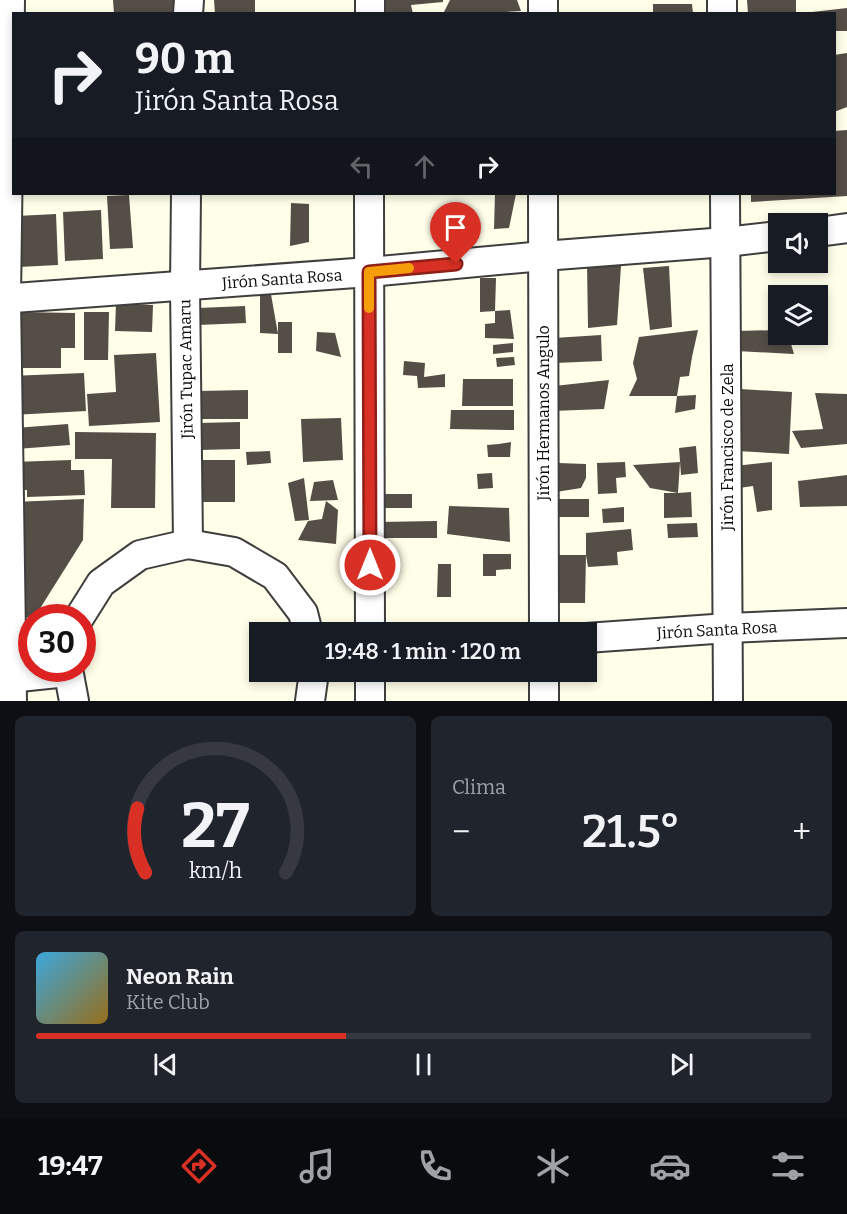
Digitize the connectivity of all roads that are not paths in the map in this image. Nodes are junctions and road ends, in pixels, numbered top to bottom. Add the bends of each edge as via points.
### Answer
1 (10, 0) edge
2 (186, 195) edge
3 (369, 195) edge
4 (543, 195) edge
5 (725, 195) edge
6 (847, 228) edge
7 (828, 231) edge
8 (768, 237) edge
9 (726, 242) junction
10 (543, 256) junction
11 (369, 272) junction
12 (185, 286) junction
13 (3, 299) edge
14 (188, 544) junction
15 (88, 604) edge
16 (305, 622) edge
17 (370, 622) edge
18 (544, 622) edge
19 (847, 623) edge
20 (728, 628) junction
21 (597, 637) edge
22 (23, 682) edge
23 (70, 682) edge
24 (313, 682) edge
25 (370, 682) edge
26 (544, 682) edge
27 (8, 686) edge
28 (74, 701) edge
29 (310, 701) edge
30 (370, 701) edge
31 (544, 701) edge
32 (728, 701) edge

1 - 13 street
2 - 12 street, Jirón Tupac Amaru
3 - 11 street
4 - 10 street, Jirón Hermanos Angulo
5 - 9 street, Jirón Francisco de Zela
6 - 7 street
8 - 9 street, Jirón Santa Rosa
9 - 10 street, Jirón Santa Rosa
9 - 20 street, Jirón Francisco de Zela
10 - 11 street, Jirón Santa Rosa
10 - 18 street, Jirón Hermanos Angulo
11 - 12 street, Jirón Santa Rosa
11 - 17 street
12 - 13 street, Jirón Santa Rosa
12 - 14 street, Jirón Tupac Amaru
13 - 27 street
14 - 15 street via 141,555 101,583
14 - 16 street via 234,552 275,576 303,613
19 - 20 street, Jirón Santa Rosa
20 - 21 street, Jirón Santa Rosa
20 - 32 street, Jirón Francisco de Zela
22 - 27 street
23 - 28 street
24 - 29 street
25 - 30 street
26 - 31 street

